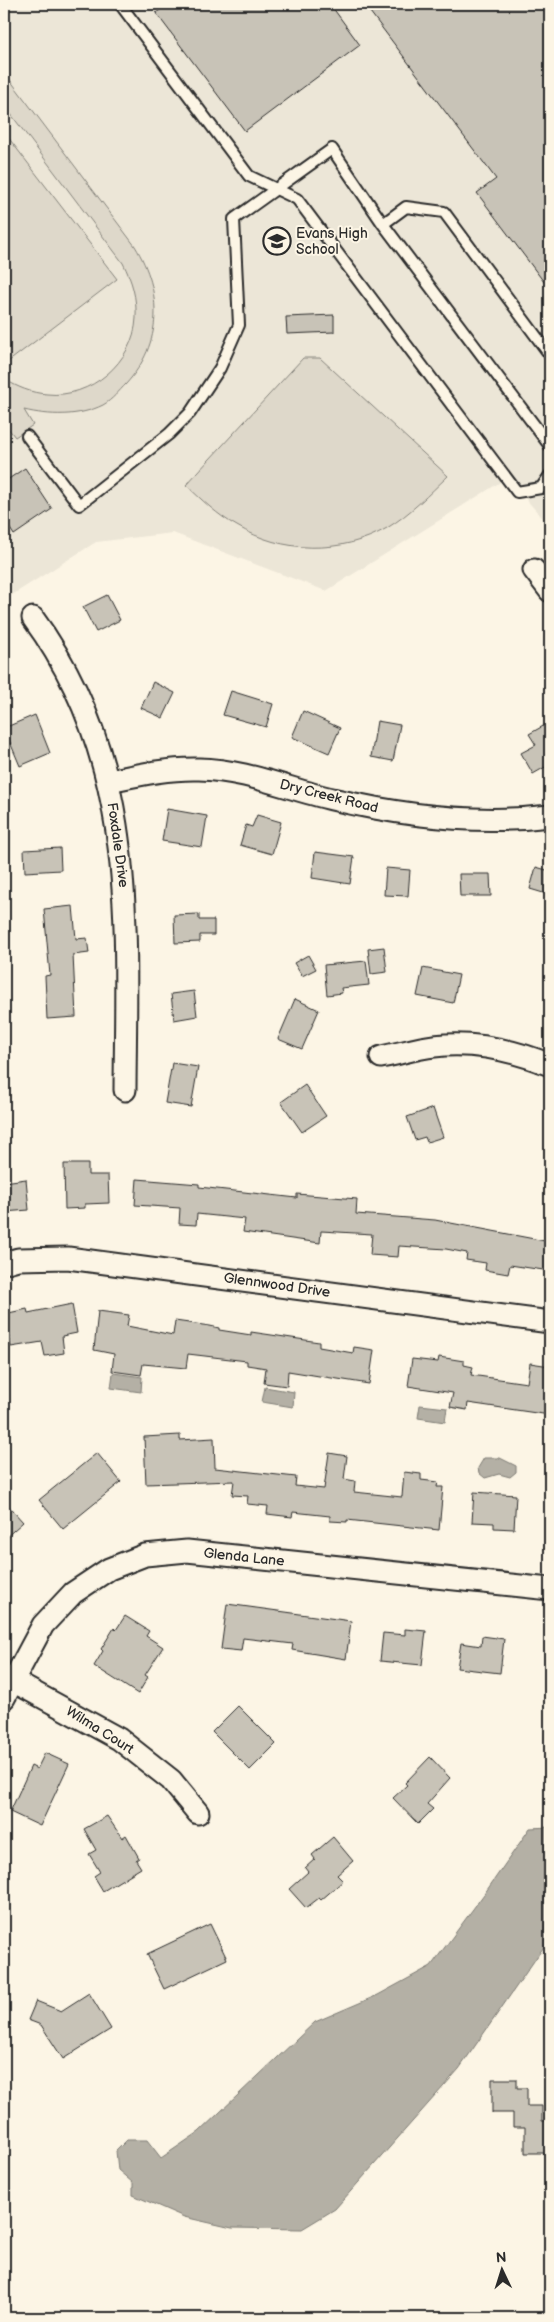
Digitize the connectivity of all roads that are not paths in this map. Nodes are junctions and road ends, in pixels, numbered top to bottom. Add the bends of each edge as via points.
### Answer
1 (120, 4) edge
2 (276, 188) junction
3 (383, 224) junction
4 (550, 355) edge
5 (27, 436) dead end
6 (550, 446) edge
7 (550, 475) edge
8 (534, 570) dead end
9 (550, 590) edge
10 (33, 618) dead end
11 (109, 781) junction
12 (550, 816) edge
13 (381, 1057) dead end
14 (550, 1065) edge
15 (125, 1090) dead end
16 (4, 1263) edge
17 (550, 1322) edge
18 (550, 1589) edge
19 (8, 1689) edge
20 (198, 1813) dead end

1 - 2 lane via 249,176
2 - 3 lane via 332,149
2 - 5 lane via 234,219 238,325 220,368 190,413 169,434 79,505
2 - 7 lane via 297,199 517,492 540,488
3 - 4 lane via 406,207 444,212
3 - 6 lane
8 - 9 street
10 - 11 street, Foxdale Drive via 54,646 79,693
11 - 12 street, Dry Creek Road via 156,772 198,769 233,772 332,799 408,814 466,820
11 - 15 street, Foxdale Drive via 119,833 124,888
13 - 14 street via 433,1046 462,1044 523,1054
16 - 17 street, Glennwood Drive via 18,1259 76,1259
18 - 19 street, Glenda Lane via 187,1551 145,1555 109,1569 73,1593 43,1626
19 - 20 street, Wilma Court via 119,1739 171,1780

